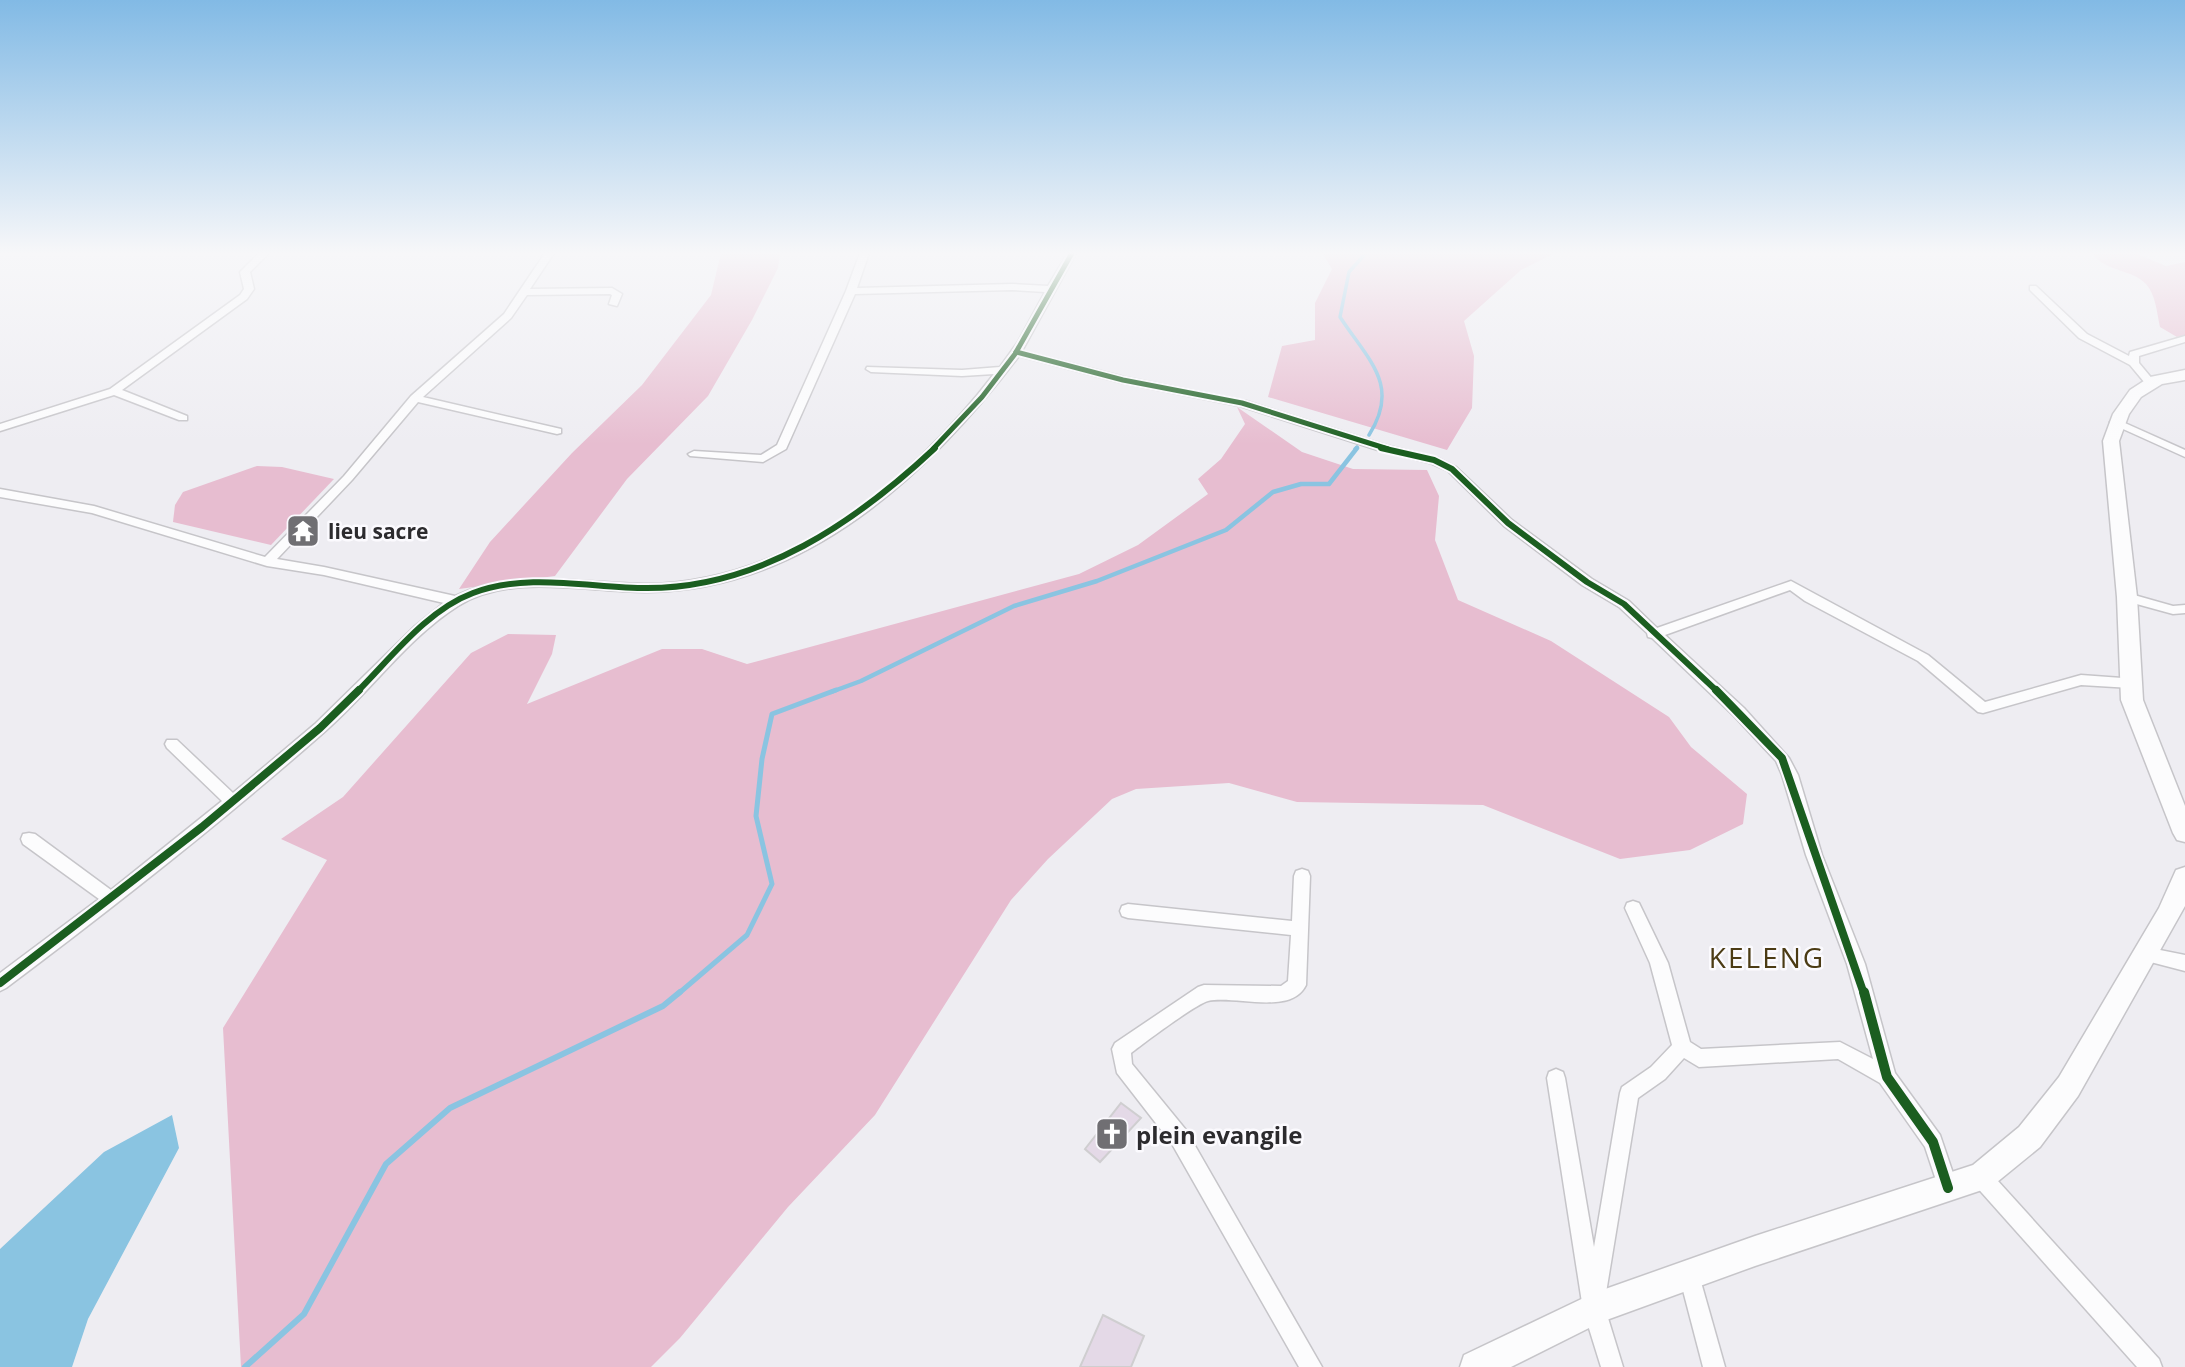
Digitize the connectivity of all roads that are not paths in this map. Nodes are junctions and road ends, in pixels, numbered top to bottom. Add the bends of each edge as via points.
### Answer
1 (217, 317) edge
2 (505, 317) edge
3 (840, 317) edge
4 (1034, 317) edge
5 (2063, 317) edge
6 (2185, 339) edge
7 (1016, 352) junction
8 (2134, 363) junction
9 (870, 369) dead end
10 (1002, 370) junction
11 (2185, 375) edge
12 (2149, 381) junction
13 (114, 391) junction
14 (415, 398) junction
15 (183, 418) dead end
16 (2116, 422) junction
17 (0, 428) edge
18 (557, 431) dead end
19 (694, 454) dead end
20 (2185, 454) edge
21 (0, 493) edge
22 (267, 562) junction
23 (2127, 597) junction
24 (456, 601) junction
25 (2185, 609) edge
26 (1653, 634) junction
27 (2132, 683) junction
28 (172, 744) dead end
29 (231, 800) junction
30 (2185, 833) edge
31 (29, 839) dead end
32 (1302, 876) dead end
33 (2185, 877) edge
34 (110, 898) junction
35 (1633, 908) dead end
36 (1128, 911) dead end
37 (1300, 929) junction
38 (2145, 954) junction
39 (2185, 963) edge
40 (0, 984) edge
41 (1682, 1047) junction
42 (1887, 1077) junction
43 (1556, 1078) dead end
44 (1981, 1177) junction
45 (1948, 1188) junction
46 (1689, 1275) junction
47 (1594, 1309) junction
48 (1311, 1367) edge
49 (1476, 1367) edge
50 (1612, 1367) edge
51 (1714, 1367) edge
52 (2151, 1367) edge

1 - 13 street
2 - 14 street
3 - 19 street via 782,447 763,458
4 - 7 street
5 - 8 street via 2083,336
6 - 8 street via 2141,350 2134,354
7 - 10 street
7 - 26 street via 1123,380 1242,403 1434,460 1452,469 1508,523 1624,604
8 - 12 street
9 - 10 street
10 - 24 street via 911,473 831,530 751,572 655,588 504,586
11 - 12 main road
12 - 16 main road
13 - 15 street
13 - 17 street
14 - 18 street
14 - 22 street via 348,478
16 - 20 street
16 - 23 main road via 2112,469
21 - 22 street via 94,510
22 - 24 street
23 - 25 street
23 - 27 main road
24 - 29 street via 321,727
26 - 27 street via 1791,585 1923,658 1983,708 2081,680
26 - 42 street via 1782,758 1856,964
27 - 30 main road via 2140,726
28 - 29 street
29 - 34 street
31 - 34 street
32 - 37 street
33 - 38 main road
34 - 40 street
35 - 41 street via 1659,963
36 - 37 street
37 - 48 street via 1297,985 1291,992 1204,993 1121,1049 1120,1059 1179,1137
38 - 39 street
38 - 44 main road via 2054,1107 2005,1163
41 - 42 street via 1699,1058 1840,1050
41 - 47 street via 1658,1073 1629,1094
42 - 45 street via 1933,1142
43 - 47 street
44 - 45 main road
44 - 52 street
45 - 46 main road
46 - 47 main road
46 - 51 street
47 - 49 main road
47 - 50 street

